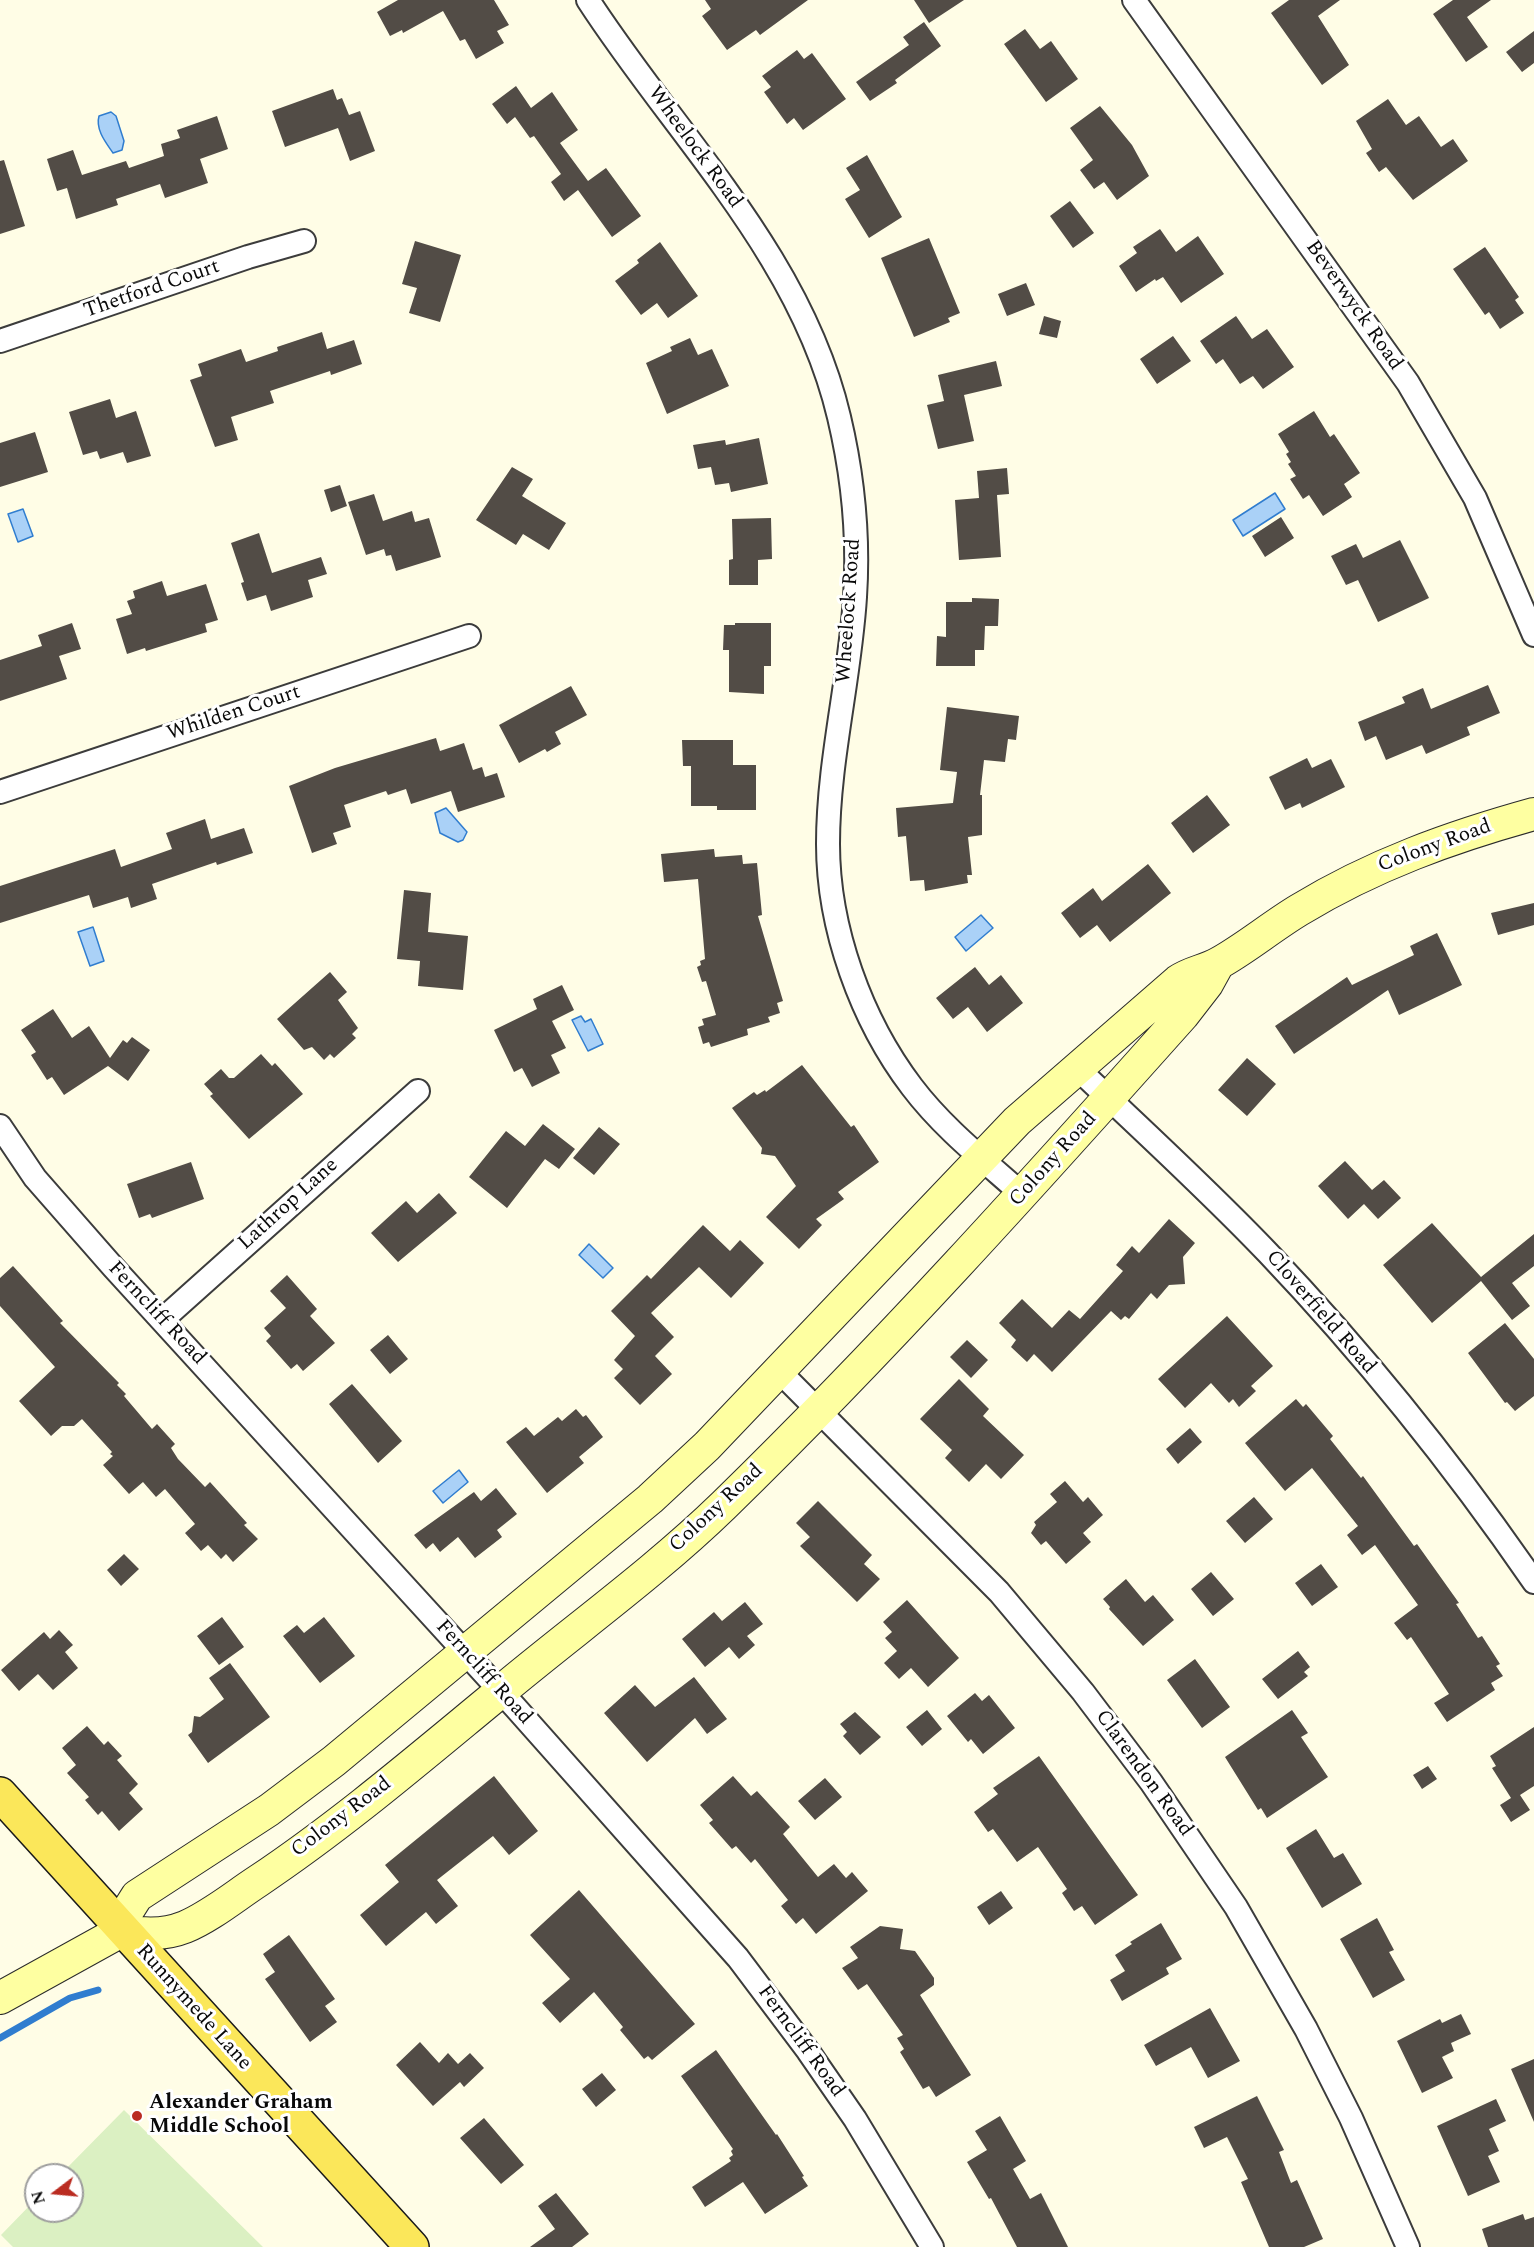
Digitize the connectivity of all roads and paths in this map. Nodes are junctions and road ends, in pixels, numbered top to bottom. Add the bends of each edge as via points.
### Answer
1 (588, 0) edge
2 (1134, 0) edge
3 (304, 241) dead end
4 (0, 341) edge
5 (1534, 635) edge
6 (469, 636) dead end
7 (0, 792) edge
8 (1534, 814) edge
9 (1218, 964) junction
10 (1078, 1070) junction
11 (418, 1091) dead end
12 (1109, 1099) junction
13 (0, 1126) edge
14 (982, 1157) junction
15 (1023, 1195) junction
16 (162, 1320) junction
17 (779, 1371) junction
18 (818, 1411) junction
19 (1534, 1582) edge
20 (465, 1653) junction
21 (501, 1691) junction
22 (0, 1794) edge
23 (123, 1930) junction
24 (0, 1998) edge
25 (412, 2247) edge
26 (932, 2247) edge
27 (1408, 2247) edge

1 - 14 street, Wheelock Road via 772,258 794,295 822,359 849,466 856,550 853,620 829,815 833,900 856,986 882,1041 926,1103
2 - 5 street, Beverwyck Road via 1408,383 1475,498
3 - 4 street, Thetford Court
6 - 7 street, Whilden Court
8 - 9 street, Colony Road via 1457,836 1387,864 1298,910
9 - 10 street, Colony Road via 1178,981
9 - 12 street, Colony Road via 1183,1015
10 - 12 street, Cloverfield Road
10 - 14 street, Colony Road via 1017,1121
11 - 16 street, Lathrop Lane
12 - 15 street, Colony Road
12 - 19 street, Cloverfield Road via 1229,1213 1334,1325 1473,1496
13 - 16 street, Ferncliff Road via 48,1194
14 - 15 street, Wheelock Road
14 - 17 street, Colony Road
15 - 18 street, Colony Road
16 - 20 street, Ferncliff Road
17 - 18 street, Clarendon Road
17 - 20 street, Colony Road via 663,1488
18 - 21 street, Colony Road via 670,1553
18 - 27 street, Clarendon Road via 999,1592 1083,1692 1182,1825 1241,1915 1306,2029 1351,2118
20 - 21 street, Ferncliff Road
20 - 23 street, Colony Road via 269,1810 137,1896 123,1918
21 - 23 street, Colony Road via 342,1819 198,1920 157,1934
21 - 26 street, Ferncliff Road via 759,1984 860,2127
22 - 23 main road, Runnymede Lane
23 - 24 street
23 - 25 main road, Runnymede Lane

